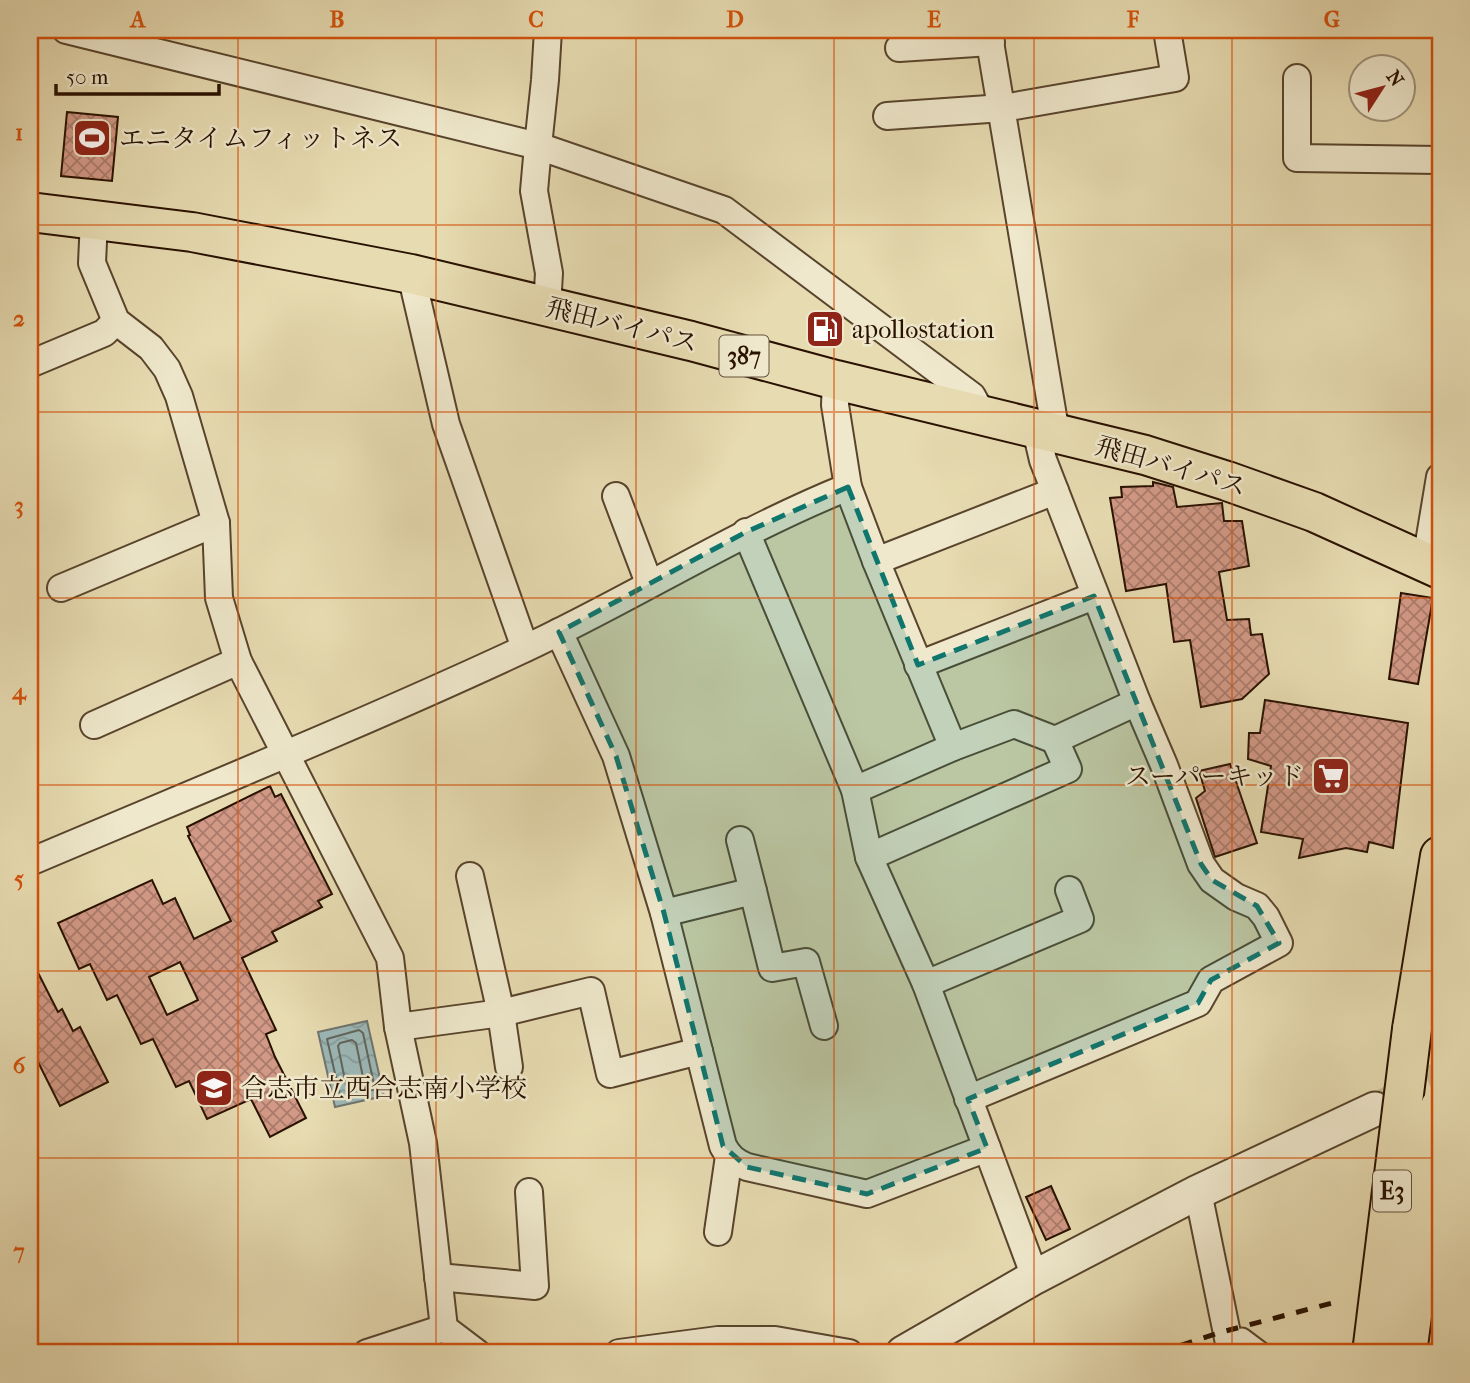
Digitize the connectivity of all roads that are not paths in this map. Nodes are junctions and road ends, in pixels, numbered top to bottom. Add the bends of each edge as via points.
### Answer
1 (66, 30) edge
2 (548, 30) edge
3 (1167, 30) edge
4 (990, 36) edge
5 (152, 40) edge
6 (900, 48) dead end
7 (1297, 78) dead end
8 (1003, 108) junction
9 (887, 116) dead end
10 (538, 146) junction
11 (1440, 160) edge
12 (30, 212) edge
13 (94, 220) junction
14 (411, 274) junction
15 (547, 307) junction
16 (116, 321) junction
17 (30, 364) edge
18 (836, 380) junction
19 (983, 416) junction
20 (1046, 432) junction
21 (1440, 477) edge
22 (848, 486) junction
23 (1055, 491) junction
24 (616, 496) dead end
25 (216, 523) junction
26 (746, 532) junction
27 (876, 561) junction
28 (1433, 565) edge
29 (649, 583) junction
30 (61, 588) dead end
31 (1094, 596) junction
32 (559, 632) junction
33 (525, 648) junction
34 (238, 661) junction
35 (918, 665) junction
36 (1138, 702) junction
37 (94, 725) dead end
38 (1055, 740) junction
39 (953, 747) junction
40 (285, 754) junction
41 (855, 790) junction
42 (740, 841) dead end
43 (1440, 856) edge
44 (869, 857) junction
45 (30, 862) edge
46 (470, 876) dead end
47 (1069, 890) dead end
48 (753, 891) junction
49 (664, 913) junction
50 (926, 984) junction
51 (501, 1013) junction
52 (824, 1026) dead end
53 (398, 1027) junction
54 (699, 1051) junction
55 (509, 1066) dead end
56 (968, 1098) junction
57 (1440, 1107) edge
58 (1375, 1109) tunnel mouth
59 (987, 1148) junction
60 (729, 1156) junction
61 (529, 1192) dead end
62 (1198, 1192) junction
63 (718, 1232) dead end
64 (438, 1277) junction
65 (1035, 1277) junction
66 (444, 1328) junction
67 (1234, 1344) edge
68 (367, 1353) edge
69 (477, 1353) edge
70 (619, 1353) edge
71 (849, 1353) edge
72 (903, 1353) edge
73 (1262, 1353) edge
74 (1372, 1353) edge
75 (1407, 1353) edge

1 - 5 street
2 - 10 street
3 - 8 street via 1174,78
4 - 6 street
4 - 8 street
5 - 10 street
7 - 11 street via 1297,158
8 - 9 street
8 - 20 street
10 - 15 street via 534,191 549,274
10 - 19 street via 724,210 972,396
12 - 13 highway, 飛田バイパス / 387
13 - 14 highway, 飛田バイパス / 387 via 192,232
13 - 16 street via 92,263
14 - 15 highway, 飛田バイパス / 387
14 - 33 street via 446,424
15 - 18 highway, 飛田バイパス / 387
16 - 17 street via 104,333
16 - 25 street via 151,348 167,369
18 - 19 highway, 飛田バイパス / 387
18 - 22 street via 835,405
19 - 20 highway, 飛田バイパス / 387
20 - 23 street via 1043,460
20 - 28 highway, 飛田バイパス / 387 via 1227,481 1314,512
21 - 28 street
22 - 26 street
22 - 27 street
23 - 27 street
23 - 31 street
24 - 29 street
25 - 30 street
25 - 34 street via 219,598
26 - 29 street
26 - 41 street
27 - 35 street
29 - 32 street
31 - 35 street
31 - 36 street
32 - 33 street
32 - 49 street via 615,757
33 - 40 street
34 - 37 street
34 - 40 street
35 - 39 street
36 - 38 street
36 - 56 street via 1201,864 1212,880 1256,906 1279,943 1211,980 1198,1003
38 - 39 street via 1014,724
38 - 44 street via 1068,769
39 - 41 street
40 - 45 street
40 - 53 street via 390,958
41 - 44 street
42 - 48 street
43 - 74 highway, E3, bridge via 1412,1028
44 - 50 street
46 - 51 street
47 - 50 street via 1080,919
48 - 49 street
48 - 52 street via 772,968 806,962
49 - 54 street
50 - 56 street
51 - 53 street
51 - 54 street via 591,991 610,1074
51 - 55 street
53 - 64 street via 423,1143
54 - 60 street
56 - 59 street
57 - 75 highway, E3, bridge
58 - 62 street
59 - 60 street via 867,1194 747,1167
59 - 65 street
60 - 63 street
61 - 64 street via 536,1286
62 - 65 street
62 - 67 street
64 - 66 street
65 - 72 street
66 - 68 street
66 - 69 street
67 - 73 street
70 - 71 street via 718,1340 775,1340

